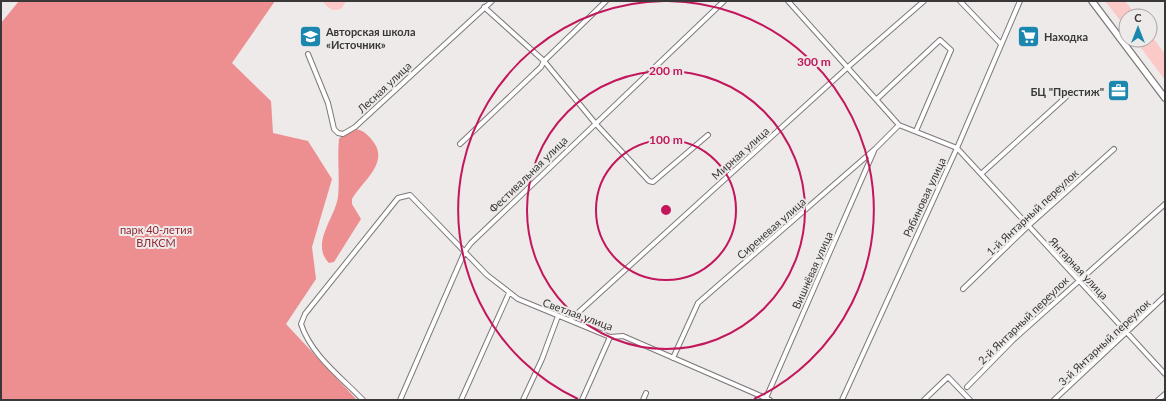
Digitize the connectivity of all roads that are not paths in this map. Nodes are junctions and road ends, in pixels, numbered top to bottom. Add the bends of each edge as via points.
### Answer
1 (492, 1) edge
2 (606, 1) edge
3 (724, 1) edge
4 (788, 1) edge
5 (924, 1) edge
6 (960, 1) edge
7 (1020, 1) edge
8 (1092, 1) edge
9 (484, 7) junction
10 (1001, 44) junction
11 (308, 54) dead end
12 (544, 61) junction
13 (848, 67) junction
14 (1066, 97) dead end
15 (1165, 98) edge
16 (877, 100) junction
17 (595, 122) junction
18 (900, 125) junction
19 (916, 131) junction
20 (708, 135) dead end
21 (460, 144) dead end
22 (957, 148) junction
23 (875, 149) junction
24 (1114, 149) dead end
25 (980, 174) junction
26 (1164, 204) edge
27 (1028, 226) junction
28 (465, 251) junction
29 (1078, 280) junction
30 (964, 289) dead end
31 (509, 293) junction
32 (1165, 296) edge
33 (558, 316) junction
34 (570, 320) junction
35 (1126, 333) junction
36 (610, 337) junction
37 (673, 358) junction
38 (1165, 374) edge
39 (967, 387) dead end
40 (646, 393) dead end
41 (1165, 394) edge
42 (768, 399) edge
43 (363, 400) edge
44 (400, 400) edge
45 (461, 400) edge
46 (523, 400) edge
47 (582, 400) edge
48 (643, 400) edge
49 (842, 400) edge
50 (924, 400) edge
51 (970, 400) edge
52 (1054, 400) edge
53 (1158, 400) edge

1 - 9 street, Лесная улица
2 - 12 street
3 - 17 street, Фестивальная улица
4 - 13 street
5 - 13 street, Мирная улица
6 - 10 street
7 - 10 street, Рябиновая улица
8 - 15 main road
9 - 11 street, Лесная улица via 355,127 340,134 334,129 328,103
9 - 12 street
10 - 22 street, Рябиновая улица
12 - 17 street
12 - 21 street via 541,67
13 - 16 street
13 - 34 street, Мирная улица
14 - 25 street
16 - 18 street
16 - 19 street via 940,40 951,50
17 - 20 street via 649,181 653,182
17 - 28 street, Фестивальная улица via 478,235
18 - 19 street
18 - 23 street, Сиреневая улица
19 - 22 street
22 - 25 street, Янтарная улица
22 - 49 street, Рябиновая улица
23 - 37 street, Сиреневая улица via 698,303
23 - 42 street, Вишнёвая улица
24 - 27 street, 1-й Янтарный переулок
25 - 27 street, Янтарная улица
26 - 29 street, 2-й Янтарный переулок
27 - 29 street, Янтарная улица
27 - 30 street, 1-й Янтарный переулок
28 - 31 street, Светлая улица via 487,275
28 - 43 street, Светлая улица via 410,195 398,198 305,314 300,324 305,338 318,355
28 - 44 street, Фестивальная улица
29 - 35 street, Янтарная улица
29 - 39 street, 2-й Янтарный переулок
31 - 33 street, Светлая улица via 527,304
31 - 45 street
32 - 35 street, 3-й Янтарный переулок
33 - 34 street, Светлая улица
33 - 46 street
34 - 36 street, Светлая улица
35 - 38 street, Янтарная улица
35 - 52 street, 3-й Янтарный переулок
36 - 37 street, Светлая улица via 623,336
36 - 47 street
37 - 42 street, Светлая улица
40 - 48 street
41 - 53 street
50 - 51 street via 948,376

